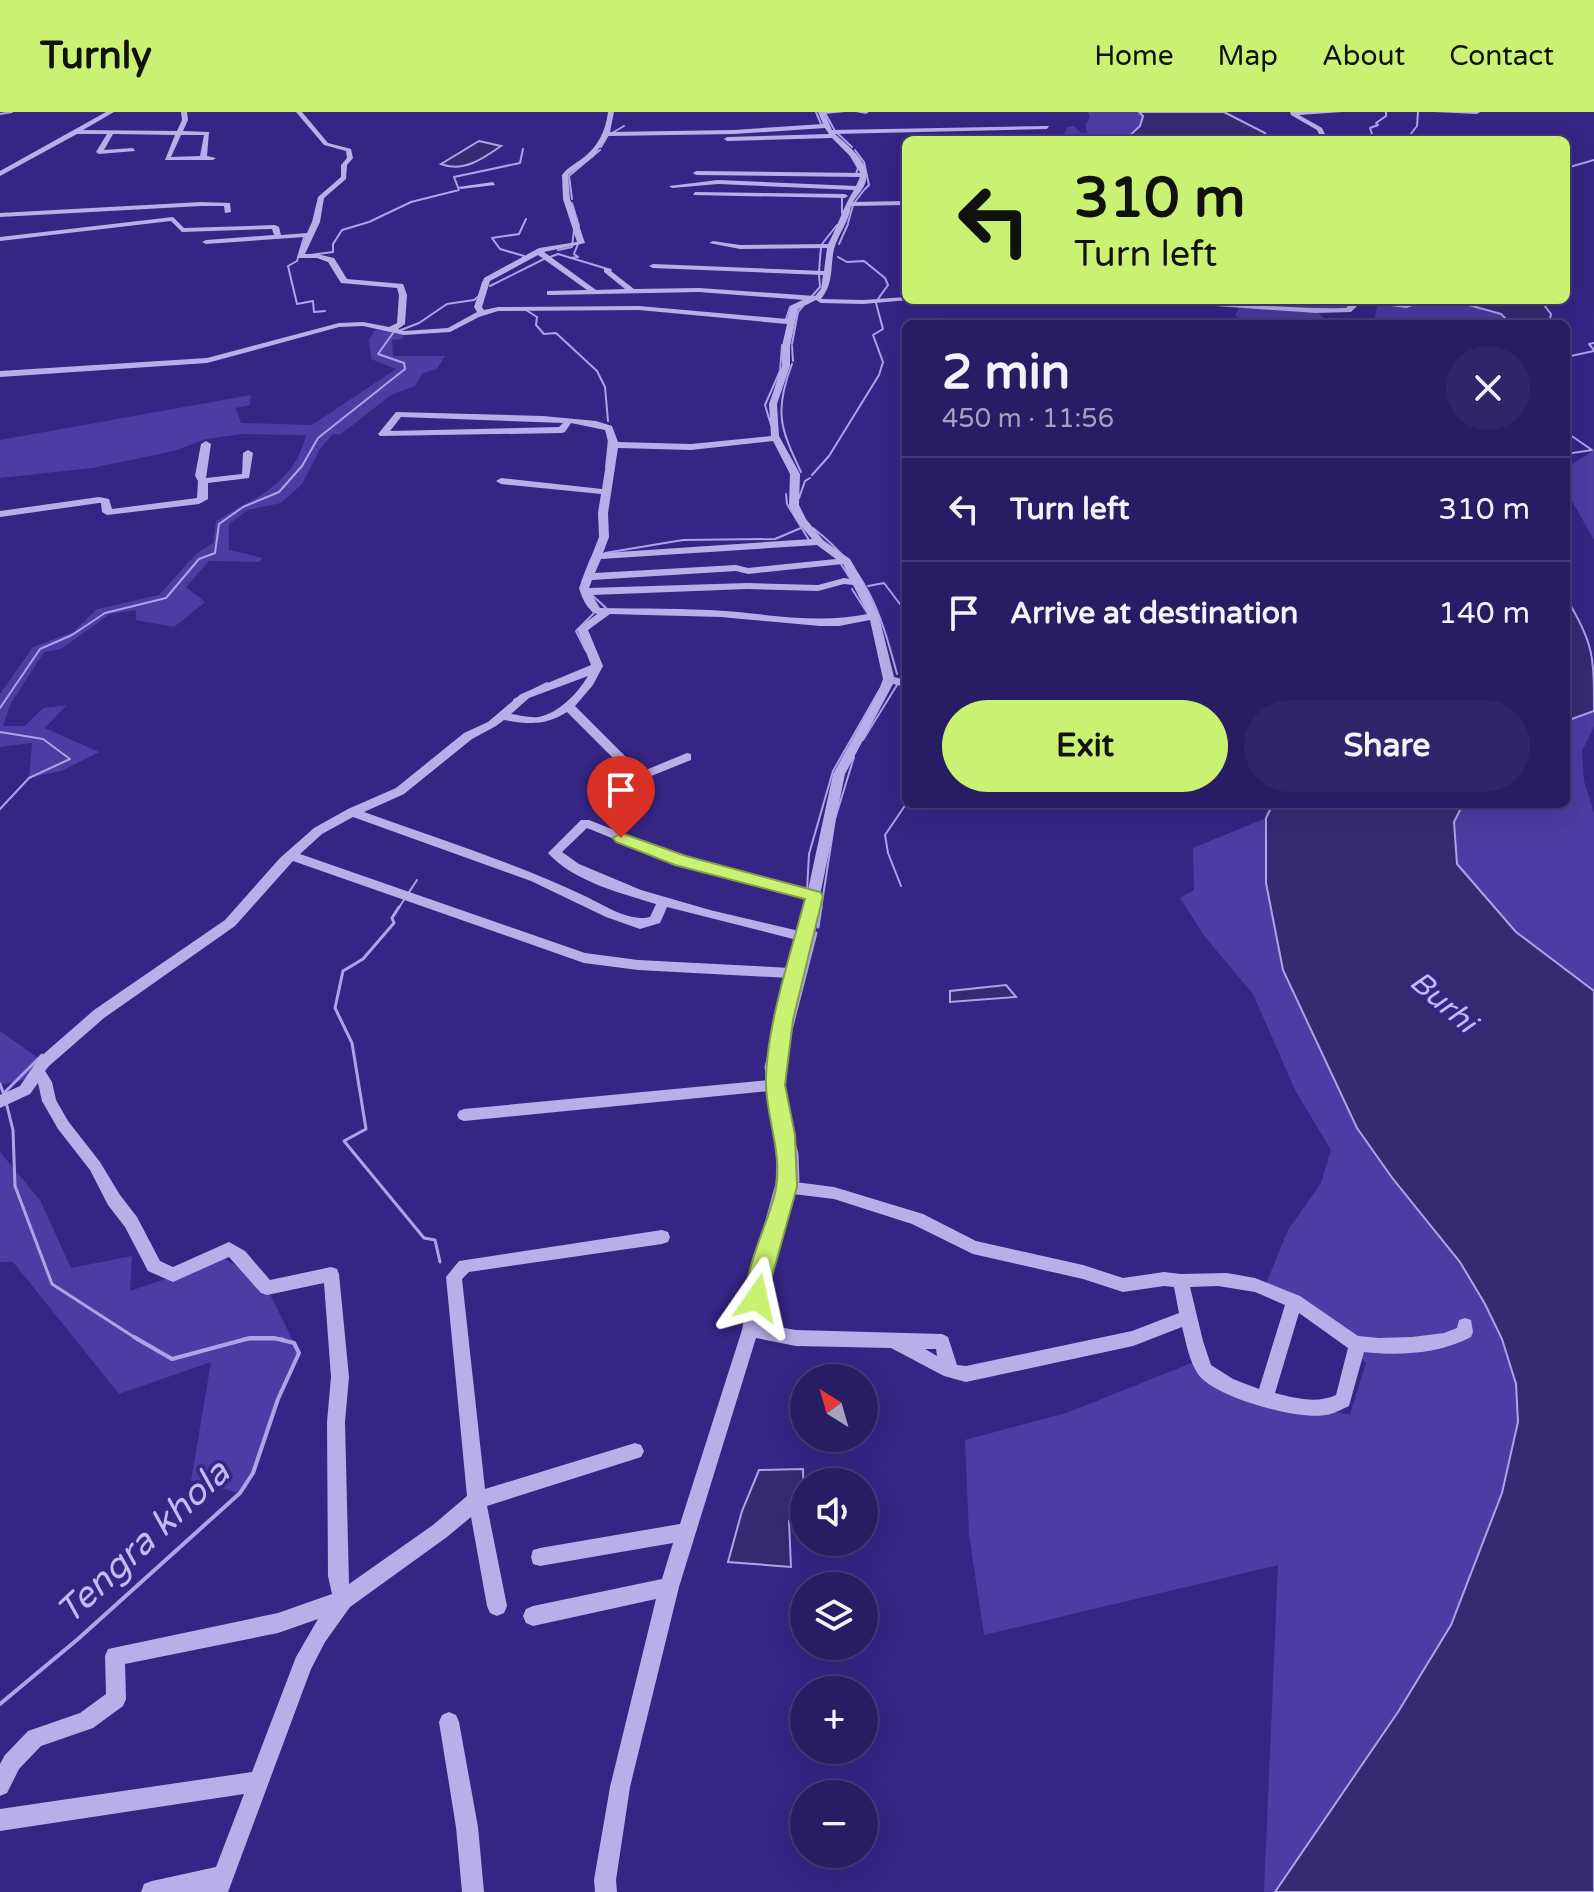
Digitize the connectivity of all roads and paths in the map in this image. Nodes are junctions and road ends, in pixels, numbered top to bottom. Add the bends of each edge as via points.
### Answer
1 (111, 112) edge
2 (184, 112) edge
3 (299, 112) edge
4 (611, 112) edge
5 (821, 112) edge
6 (842, 112) edge
7 (859, 112) edge
8 (866, 112) edge
9 (1339, 112) edge
10 (1437, 112) edge
11 (1477, 112) edge
12 (1291, 113) edge
13 (1047, 127) dead end
14 (831, 131) junction
15 (77, 132) junction
16 (111, 133) junction
17 (177, 134) junction
18 (606, 134) junction
19 (1323, 136) edge
20 (724, 140) dead end
21 (133, 150) dead end
22 (203, 158) junction
23 (213, 158) dead end
24 (693, 173) dead end
25 (0, 174) edge
26 (863, 175) junction
27 (493, 184) dead end
28 (672, 186) dead end
29 (461, 187) dead end
30 (859, 188) junction
31 (695, 194) dead end
32 (853, 196) junction
33 (902, 203) edge
34 (848, 204) junction
35 (227, 212) dead end
36 (0, 215) edge
37 (308, 235) junction
38 (278, 237) junction
39 (0, 239) edge
40 (206, 242) dead end
41 (713, 243) dead end
42 (831, 246) junction
43 (539, 252) junction
44 (653, 266) dead end
45 (607, 270) dead end
46 (826, 273) junction
47 (631, 290) junction
48 (593, 291) junction
49 (550, 293) dead end
50 (815, 299) junction
51 (902, 299) edge
52 (1215, 304) edge
53 (1356, 304) edge
54 (1391, 304) edge
55 (1414, 304) edge
56 (481, 313) junction
57 (791, 322) junction
58 (392, 329) junction
59 (0, 374) edge
60 (568, 421) junction
61 (778, 438) junction
62 (206, 444) dead end
63 (614, 445) junction
64 (248, 453) dead end
65 (203, 481) junction
66 (501, 481) dead end
67 (607, 492) junction
68 (0, 514) edge
69 (819, 542) junction
70 (685, 551) junction
71 (596, 556) junction
72 (846, 561) junction
73 (684, 571) junction
74 (587, 577) junction
75 (859, 583) junction
76 (683, 589) junction
77 (585, 592) junction
78 (606, 613) junction
79 (679, 613) junction
80 (874, 616) junction
81 (597, 666) junction
82 (889, 679) junction
83 (902, 683) edge
84 (567, 705) junction
85 (503, 716) junction
86 (687, 757) dead end
87 (352, 812) junction
88 (292, 856) junction
89 (814, 896) junction
90 (664, 900) junction
91 (804, 937) junction
92 (797, 973) junction
93 (38, 1072) junction
94 (770, 1085) junction
95 (0, 1102) edge
96 (464, 1115) dead end
97 (787, 1187) junction
98 (662, 1237) dead end
99 (1181, 1281) junction
100 (1294, 1301) junction
101 (1190, 1316) junction
102 (1465, 1325) dead end
103 (750, 1330) junction
104 (1358, 1344) junction
105 (1265, 1398) junction
106 (635, 1451) dead end
107 (477, 1500) junction
108 (685, 1532) junction
109 (540, 1557) dead end
110 (669, 1587) junction
111 (343, 1600) junction
112 (497, 1606) dead end
113 (533, 1616) dead end
114 (449, 1722) dead end
115 (260, 1781) junction
116 (0, 1786) edge
117 (0, 1820) edge
118 (220, 1884) edge
119 (152, 1892) edge
120 (473, 1892) edge
121 (606, 1892) edge

1 - 15 street
2 - 17 street
3 - 37 street via 326,144 349,150 350,158 344,178 321,197
4 - 18 street
5 - 6 street
5 - 14 street
7 - 8 street
9 - 12 street
10 - 11 street
12 - 19 street
13 - 14 street
14 - 18 street
14 - 20 street
14 - 26 street via 857,159
15 - 16 street
15 - 25 street
16 - 17 street
16 - 21 street via 99,152
17 - 22 street via 207,133
17 - 22 street via 167,159
18 - 43 street via 564,179 581,243
22 - 23 street
24 - 26 street
26 - 30 street
27 - 29 street
28 - 30 street via 718,182
30 - 32 street
31 - 32 street
32 - 34 street
33 - 34 street
34 - 42 street
35 - 36 street via 228,204 201,204
37 - 38 street
37 - 58 street via 300,256 331,260 342,281 401,287 401,324
38 - 39 street via 275,227 182,230 173,219
38 - 40 street
41 - 42 street
42 - 46 street
43 - 48 street
43 - 56 street via 484,283
44 - 46 street
45 - 47 street
46 - 50 street via 825,289
47 - 48 street
47 - 50 street
48 - 49 street
50 - 51 street
50 - 57 street via 794,308
52 - 53 street via 1316,311 1348,310
54 - 55 street
56 - 57 street via 610,307
56 - 58 street via 450,330
57 - 61 street via 784,377 773,404
58 - 59 street via 339,325 207,360
60 - 60 street via 399,414 383,434 562,430
60 - 63 street via 600,422 609,428
61 - 63 street via 691,447
61 - 69 street via 795,474 794,505
62 - 65 street
63 - 67 street
64 - 65 street via 243,478
65 - 68 street via 199,501 107,512 106,501 99,500
66 - 67 street
67 - 71 street via 604,537
69 - 70 street
69 - 72 street
70 - 71 street
70 - 73 street
71 - 74 street
72 - 73 street
72 - 75 street
73 - 74 street
73 - 76 street
74 - 77 street
75 - 76 street
75 - 80 street
76 - 77 street
76 - 79 street
77 - 78 street via 597,611
78 - 79 street
78 - 81 street via 582,629
79 - 80 street via 820,623
80 - 82 street
81 - 84 street via 588,685
81 - 85 street via 525,696
82 - 83 street
82 - 89 street via 839,774
84 - 85 street via 540,721
84 - 86 street via 639,777
85 - 87 street via 468,736 400,791
87 - 88 street via 318,831
87 - 90 street via 536,878 640,924 655,920
88 - 92 street via 584,958
88 - 93 street via 230,923 99,1014
89 - 90 street via 681,861 585,823 554,853 592,874
89 - 91 street
90 - 91 street
91 - 92 street
92 - 94 street
93 - 95 street via 20,1093
93 - 111 street via 63,1125 95,1166 154,1266 173,1275 229,1249 239,1253 249,1272 267,1288 331,1274 340,1377 337,1530
94 - 96 street
94 - 97 street via 785,1135
97 - 99 street via 834,1193 917,1219 973,1247 1123,1285
97 - 103 street via 762,1267
98 - 107 street via 465,1266 454,1277
99 - 100 street via 1221,1278 1254,1284
99 - 101 street
100 - 104 street
100 - 105 street
101 - 103 street via 1133,1338 966,1374 897,1343
101 - 105 street via 1208,1373
102 - 104 street via 1457,1338
103 - 108 street
104 - 105 street via 1343,1400 1325,1407
106 - 107 street
107 - 111 street
107 - 112 street
108 - 109 street
108 - 110 street
110 - 113 street
110 - 121 street via 620,1787
111 - 115 street via 303,1664
111 - 116 street via 278,1623 115,1656 116,1699 86,1721 35,1738 12,1762
114 - 120 street
115 - 117 street
115 - 118 street
118 - 119 street

